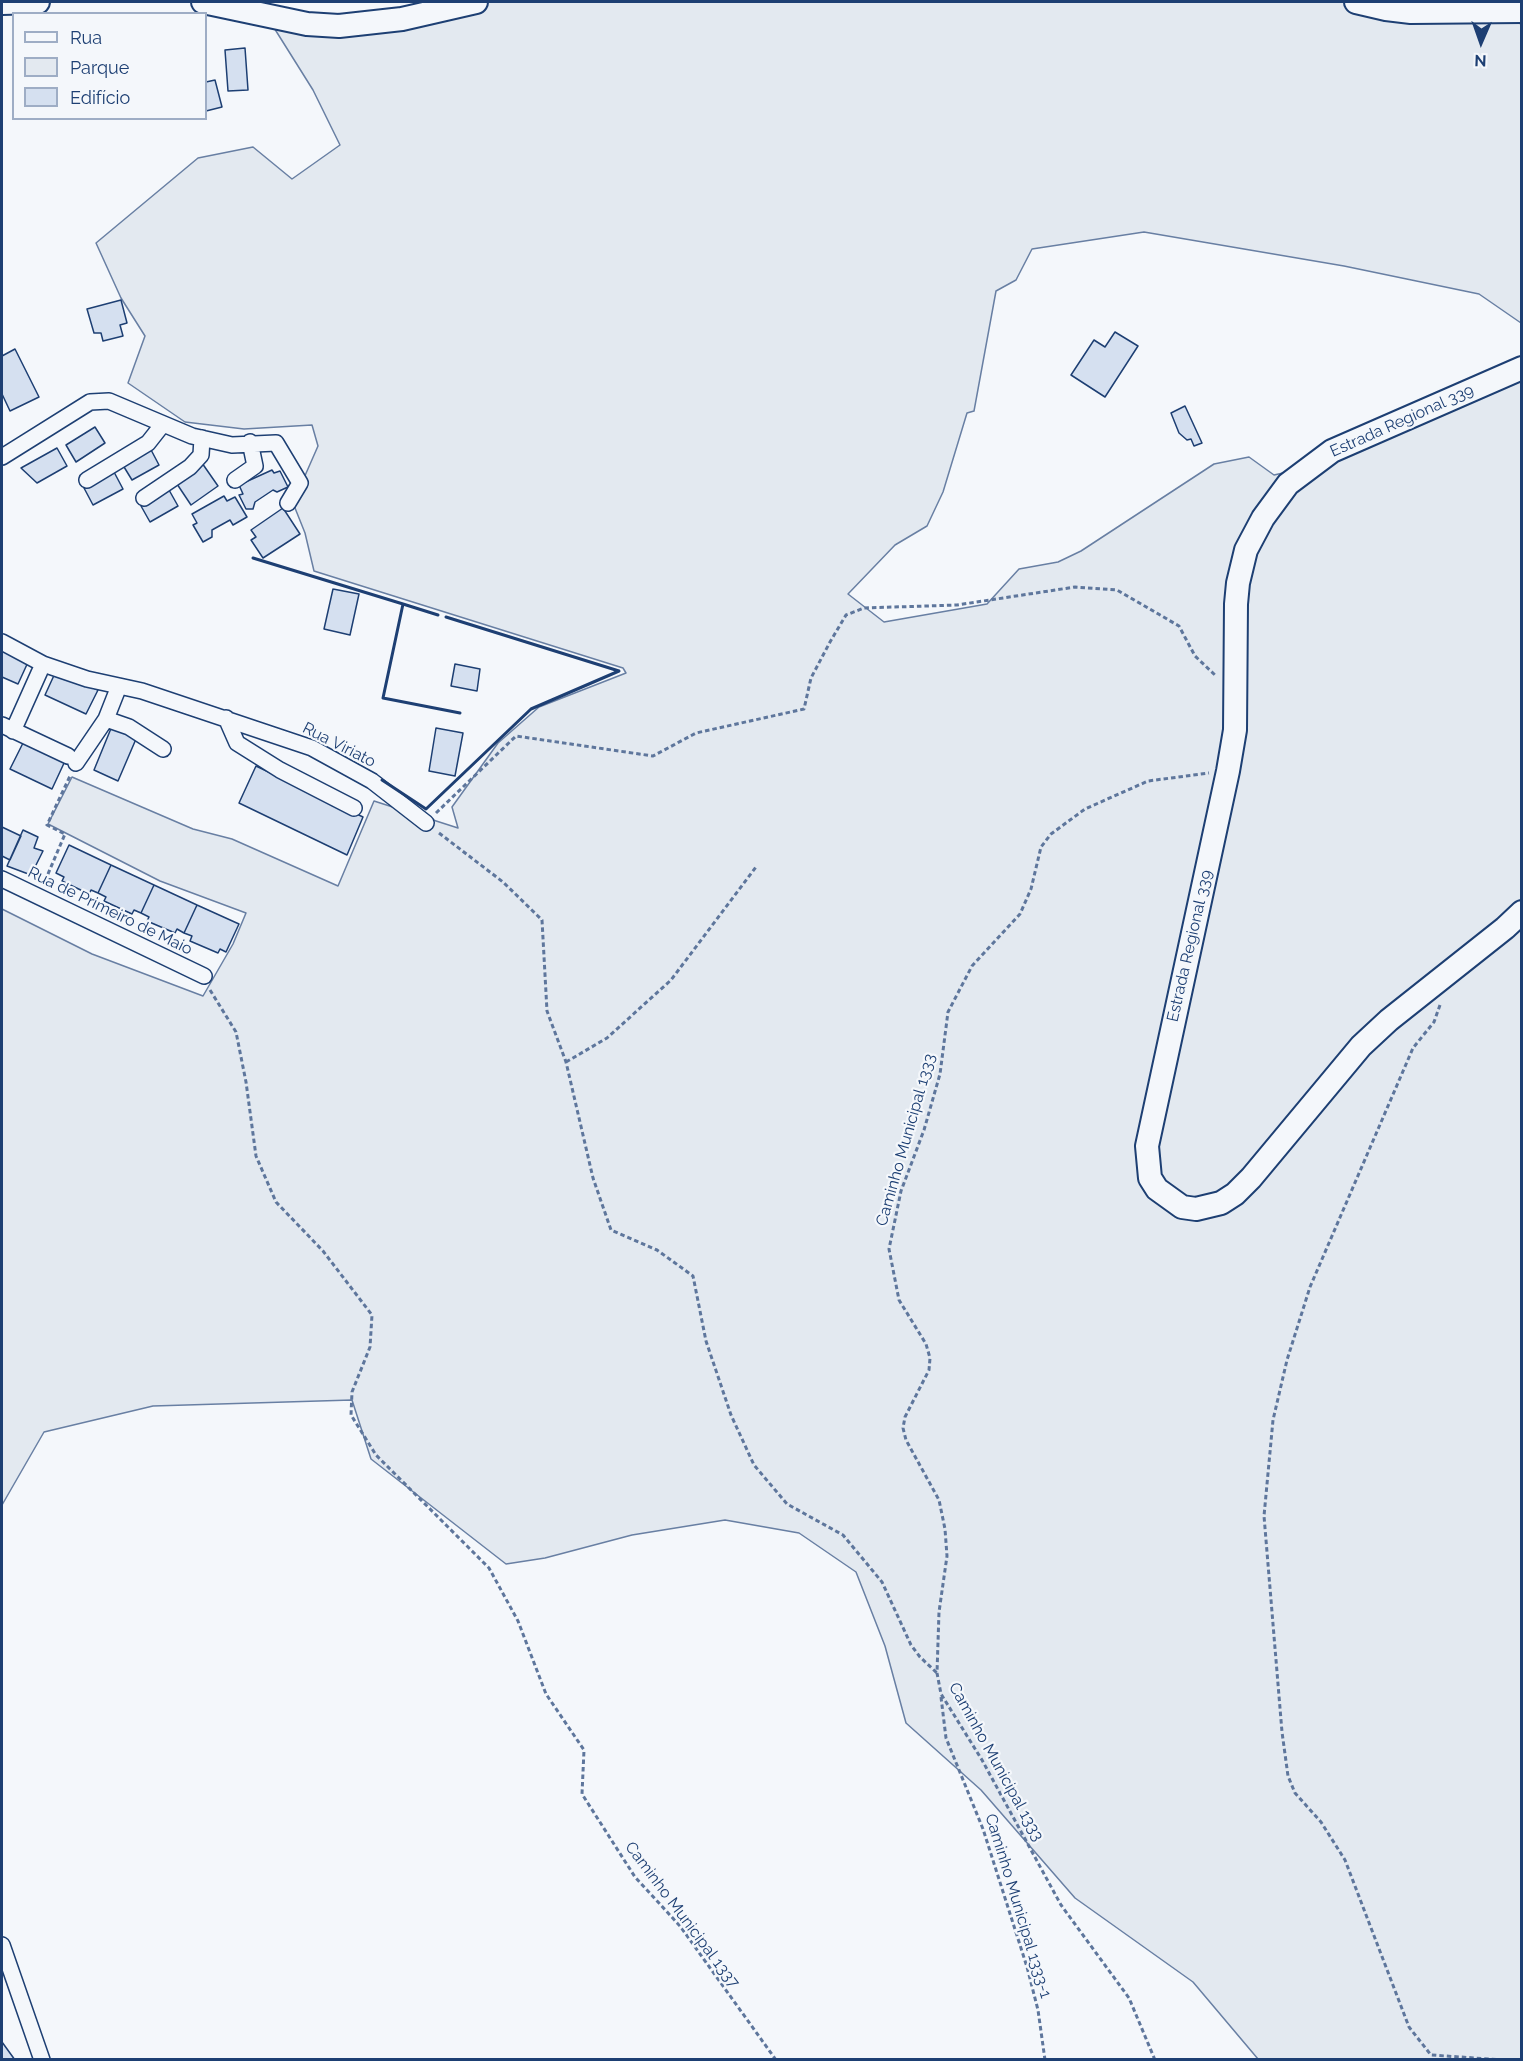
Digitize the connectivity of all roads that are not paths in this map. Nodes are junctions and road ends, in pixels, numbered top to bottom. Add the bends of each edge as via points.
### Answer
1 (38, 2) edge
2 (203, 2) edge
3 (476, 2) edge
4 (1356, 2) edge
5 (2, 3) edge
6 (1521, 11) edge
7 (1521, 368) edge
8 (163, 424) junction
9 (202, 438) junction
10 (250, 442) junction
11 (2, 457) edge
12 (87, 480) dead end
13 (236, 480) dead end
14 (144, 498) dead end
15 (288, 503) dead end
16 (2, 642) edge
17 (43, 664) junction
18 (119, 686) junction
19 (226, 718) junction
20 (106, 720) junction
21 (7, 728) edge
22 (163, 749) dead end
23 (354, 808) dead end
24 (426, 823) road end
25 (2, 879) edge
26 (1521, 912) edge
27 (204, 976) road end
28 (2, 1945) edge
29 (42, 2060) edge

1 - 5 main road
2 - 3 main road via 307,24 339,26 402,19
4 - 6 main road via 1411,12
7 - 26 main road, Estrada Regional 339 via 1355,439 1315,462 1288,484 1263,518 1241,564 1236,604 1235,730 1146,1146 1146,1163 1157,1189 1175,1203 1196,1209 1221,1203 1235,1194 1361,1046
8 - 9 street
8 - 11 street via 109,401 90,402
8 - 12 street via 148,443
9 - 10 street via 232,445
9 - 14 street via 201,455 190,467
10 - 13 street via 255,466
10 - 15 street via 276,443 290,463 300,483
16 - 17 street, Rua Viriato
17 - 18 street, Rua Viriato
17 - 21 street
18 - 19 street, Rua Viriato
18 - 20 street
19 - 23 street via 237,743
19 - 24 street, Rua Viriato via 312,748 372,781
20 - 21 street via 72,760
20 - 22 street via 129,727
25 - 27 street, Rua de Primeiro de Maio
28 - 29 street

